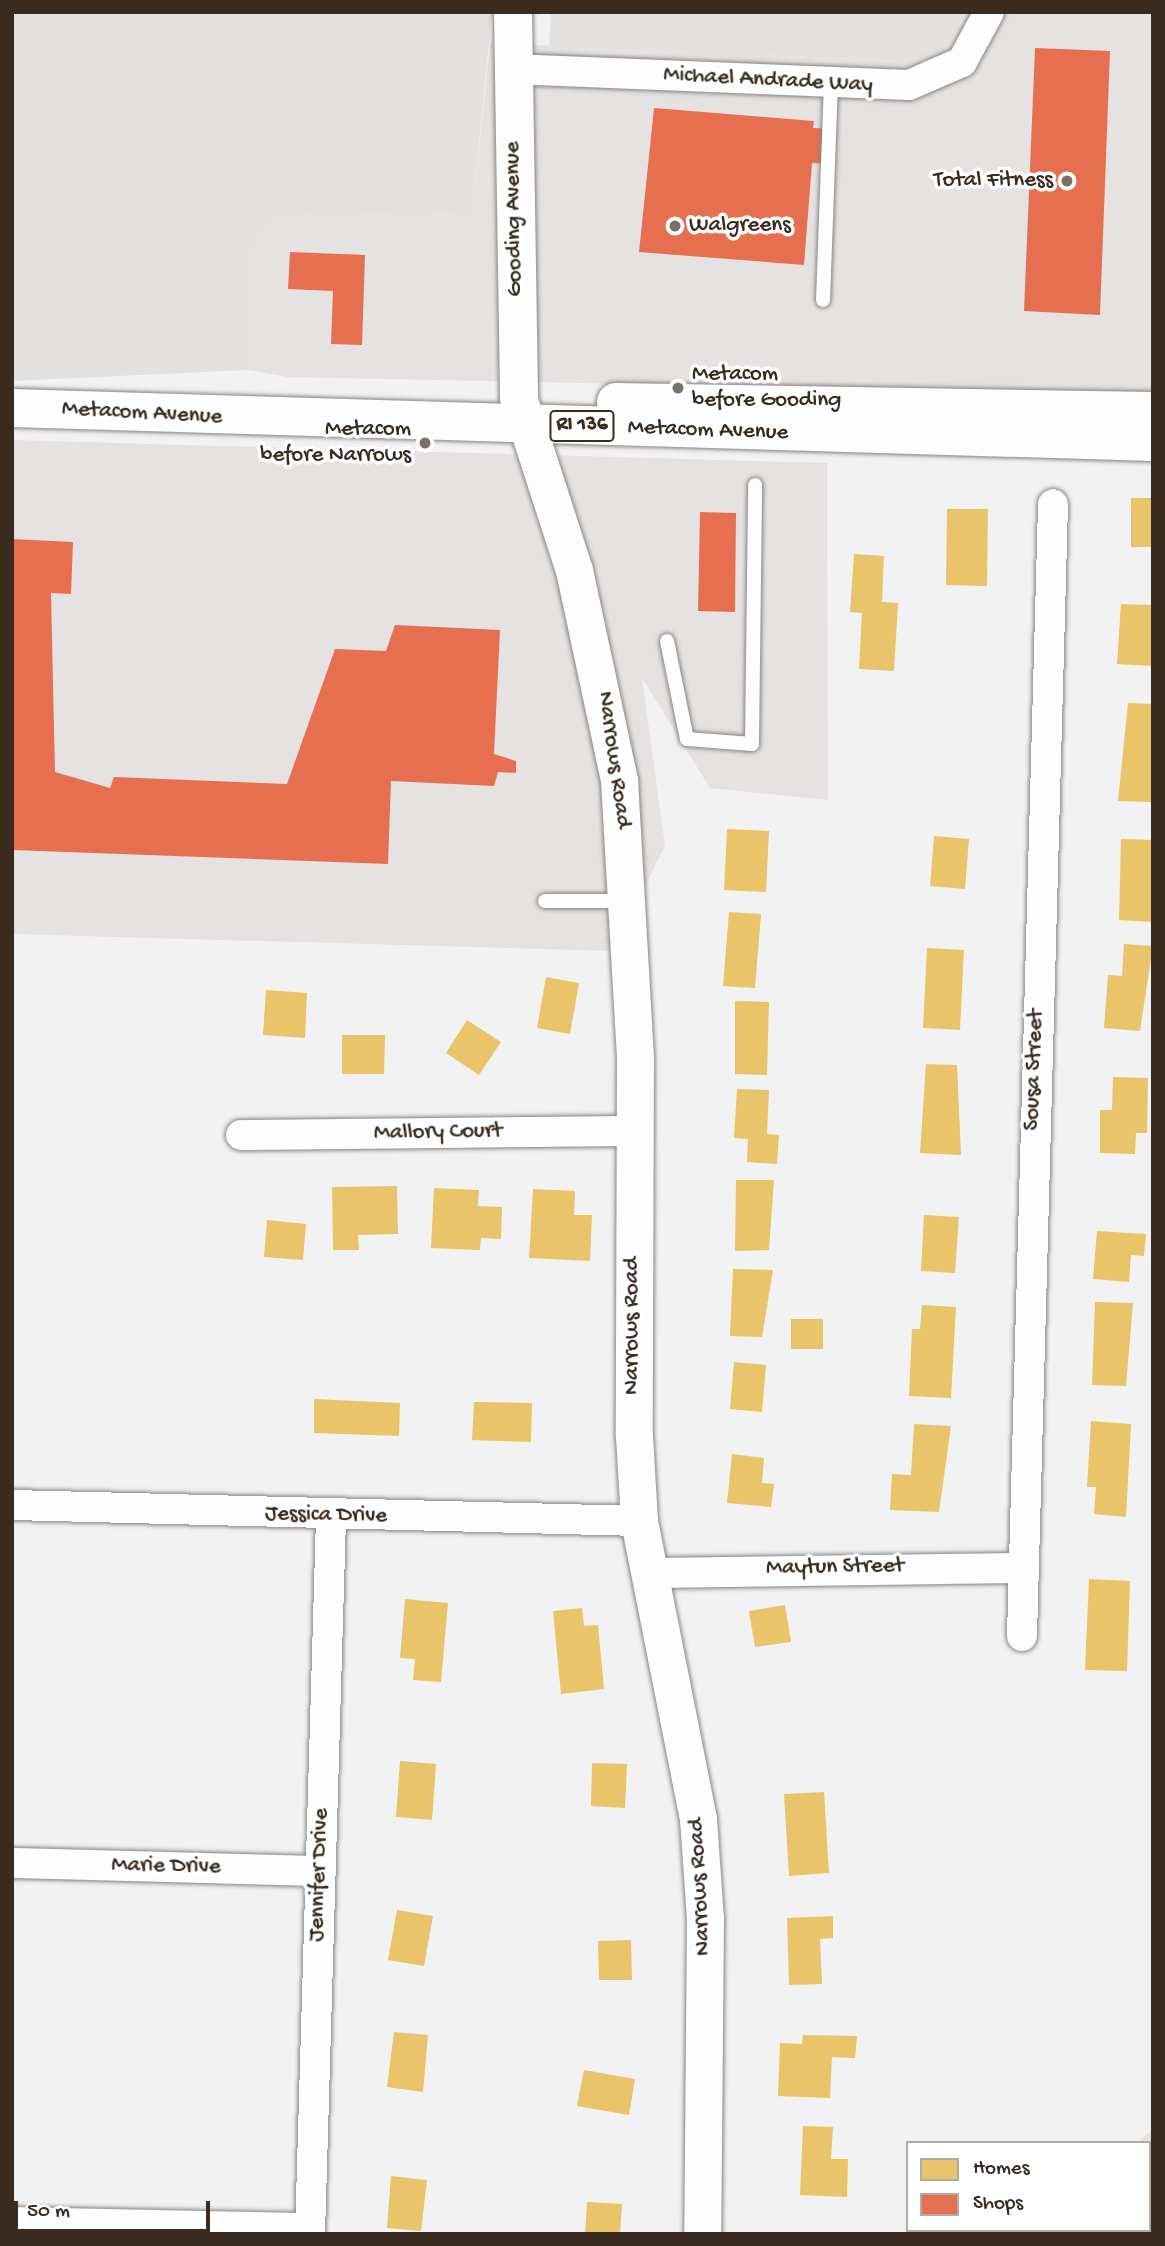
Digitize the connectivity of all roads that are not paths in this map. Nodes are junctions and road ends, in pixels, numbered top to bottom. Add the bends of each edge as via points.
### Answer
1 (513, 12) edge
2 (989, 12) edge
3 (511, 69) junction
4 (831, 85) junction
5 (823, 300) dead end
6 (12, 398) edge
7 (78, 404) junction
8 (12, 408) edge
9 (1153, 411) edge
10 (523, 412) junction
11 (1153, 442) edge
12 (755, 485) dead end
13 (1054, 504) dead end
14 (667, 641) dead end
15 (545, 901) dead end
16 (629, 901) junction
17 (634, 1131) junction
18 (241, 1135) dead end
19 (12, 1505) edge
20 (331, 1517) junction
21 (639, 1521) junction
22 (1020, 1568) junction
23 (651, 1573) junction
24 (1022, 1636) dead end
25 (12, 1863) edge
26 (320, 1871) junction
27 (12, 2222) edge
28 (310, 2231) edge
29 (702, 2234) edge

1 - 3 main road, Gooding Avenue
2 - 4 street, Michael Andrade Way via 951,72 909,85
3 - 4 street, Michael Andrade Way
3 - 10 main road, Gooding Avenue
4 - 5 lane
6 - 7 main road, Metacom Avenue / RI 136
7 - 8 main road, Metacom Avenue / RI 136
7 - 10 main road, Metacom Avenue / RI 136
9 - 10 main road, Metacom Avenue / RI 136
10 - 11 main road, Metacom Avenue / RI 136
10 - 16 street, Narrows Road via 574,570 610,712
12 - 14 lane via 752,744 687,739
13 - 22 street, Sousa Street
15 - 16 lane
16 - 17 street, Narrows Road
17 - 18 street, Mallory Court
17 - 21 street, Narrows Road
19 - 20 street, Jessica Drive
20 - 21 street, Jessica Drive
20 - 26 street, Jennifer Drive
21 - 23 street, Narrows Road
22 - 23 street, Maytun Street
22 - 24 street, Sousa Street
23 - 29 street, Narrows Road via 698,1819 705,1918
25 - 26 street, Marie Drive
26 - 28 street, Jennifer Drive
27 - 28 street

